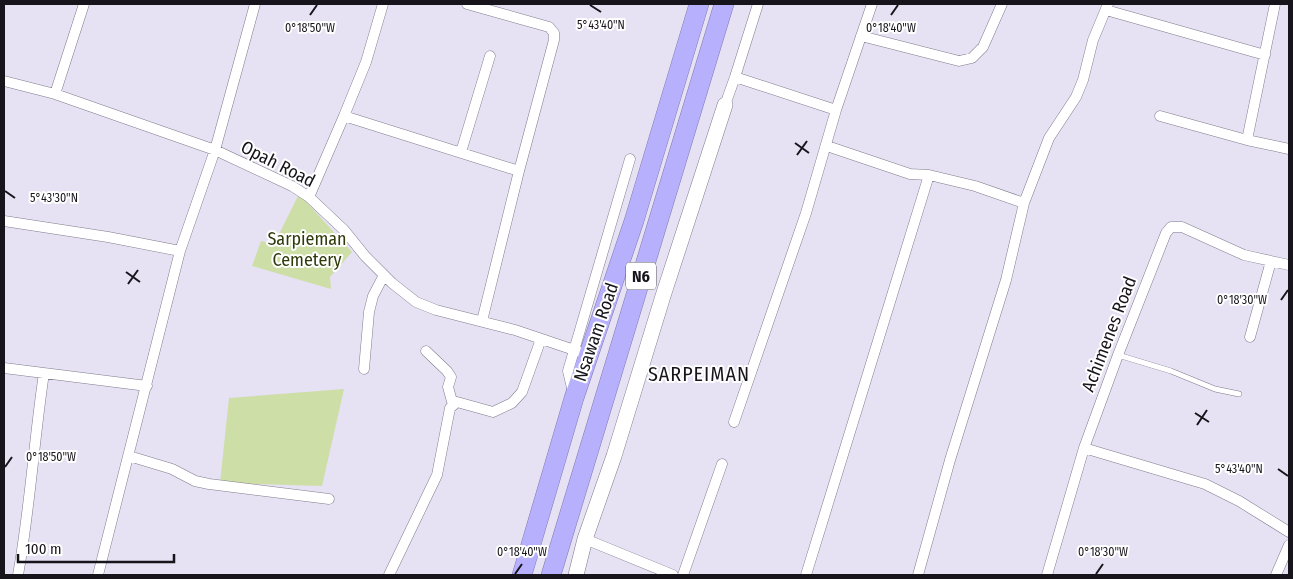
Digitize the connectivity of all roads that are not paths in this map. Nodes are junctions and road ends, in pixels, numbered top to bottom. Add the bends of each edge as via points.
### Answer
1 (84, 4) edge
2 (255, 4) edge
3 (382, 4) edge
4 (467, 4) edge
5 (699, 4) edge
6 (724, 4) edge
7 (758, 4) edge
8 (872, 4) edge
9 (1002, 4) edge
10 (1275, 4) edge
11 (1107, 7) edge
12 (861, 36) junction
13 (1265, 55) junction
14 (490, 56) dead end
15 (734, 77) junction
16 (4, 81) edge
17 (55, 94) junction
18 (726, 105) joint
19 (836, 110) junction
20 (344, 116) junction
21 (1160, 116) dead end
22 (1247, 140) junction
23 (827, 146) junction
24 (1289, 149) edge
25 (215, 150) junction
26 (461, 152) junction
27 (630, 159) dead end
28 (520, 171) junction
29 (929, 175) junction
30 (310, 197) junction
31 (1024, 203) junction
32 (4, 221) edge
33 (180, 252) junction
34 (1270, 261) junction
35 (1289, 265) edge
36 (384, 275) junction
37 (482, 321) junction
38 (1250, 337) dead end
39 (541, 339) junction
40 (426, 351) dead end
41 (582, 352) junction
42 (1118, 355) junction
43 (4, 368) edge
44 (364, 369) dead end
45 (44, 373) junction
46 (146, 386) junction
47 (1239, 394) dead end
48 (453, 405) junction
49 (734, 422) dead end
50 (1084, 448) junction
51 (129, 456) junction
52 (722, 464) dead end
53 (329, 499) dead end
54 (1289, 532) edge
55 (585, 540) junction
56 (1289, 545) edge
57 (18, 575) edge
58 (98, 575) edge
59 (390, 575) edge
60 (522, 575) edge
61 (551, 575) edge
62 (576, 575) edge
63 (673, 575) edge
64 (683, 575) edge
65 (806, 575) edge
66 (918, 575) edge
67 (1048, 575) edge
68 (1276, 575) edge

1 - 17 street
2 - 25 street
3 - 20 street via 366,62
4 - 28 street via 549,27 554,33
5 - 41 highway, Nsawam Road / N6 via 634,221
6 - 61 highway, Nsawam Road / N6
7 - 15 street
8 - 12 street
9 - 12 street via 983,47 972,58 959,61
10 - 13 street
11 - 13 street
11 - 31 street via 1093,40 1080,89 1049,138
12 - 19 street
13 - 22 street
14 - 26 street
15 - 18 street
15 - 19 street
16 - 17 street, Opah Road
17 - 25 street, Opah Road
18 - 55 main road
19 - 23 street
20 - 26 street
20 - 30 street
21 - 22 street
22 - 24 street
23 - 29 street via 910,174
23 - 49 street
25 - 30 street, Opah Road
25 - 33 street
26 - 28 street
27 - 41 street
28 - 37 street
29 - 31 street
29 - 65 street
30 - 36 street, Opah Road
31 - 66 street via 1006,280
32 - 33 street
33 - 46 street
34 - 35 street, Achimenes Road
34 - 38 street
34 - 42 street, Achimenes Road via 1244,255 1182,227 1171,227
36 - 37 street, Opah Road via 416,302
36 - 44 street via 369,312
37 - 39 street, Opah Road
39 - 41 street, Opah Road
39 - 48 street via 522,392 512,404 493,412 457,402
40 - 48 street via 448,370
41 - 60 highway, Nsawam Road / N6 via 574,398
42 - 47 lane via 1215,389
42 - 50 street, Achimenes Road
43 - 45 street
45 - 46 street
45 - 57 street
46 - 51 street
48 - 59 street via 437,475
50 - 54 street via 1205,484
50 - 67 street, Achimenes Road
51 - 53 street via 209,484
51 - 58 street
52 - 64 street
55 - 62 main road
55 - 63 street
56 - 68 street

